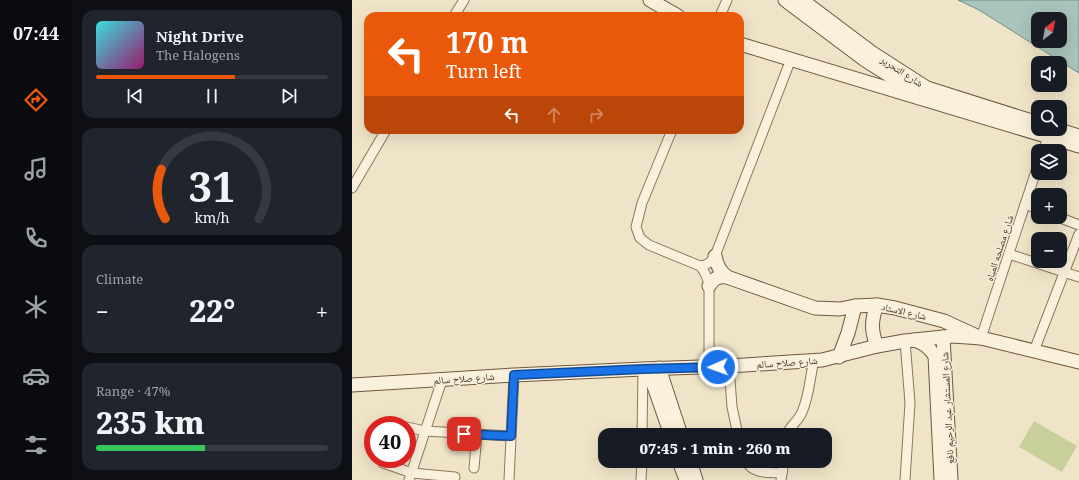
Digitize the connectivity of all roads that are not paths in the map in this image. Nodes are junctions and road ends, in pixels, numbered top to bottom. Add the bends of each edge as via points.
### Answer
1 (464, 0) edge
2 (650, 0) edge
3 (727, 0) edge
4 (785, 0) edge
5 (802, 0) edge
6 (456, 12) edge
7 (671, 12) edge
8 (722, 12) edge
9 (744, 45) edge
10 (791, 59) junction
11 (918, 97) junction
12 (1031, 121) edge
13 (1031, 127) edge
14 (384, 134) edge
15 (670, 134) edge
16 (1067, 135) edge
17 (1058, 136) edge
18 (1079, 136) edge
19 (1079, 146) edge
20 (1033, 180) edge
21 (352, 188) edge
22 (1025, 204) junction
23 (1031, 206) edge
24 (1067, 220) edge
25 (1079, 225) edge
26 (1079, 234) edge
27 (1009, 254) junction
28 (715, 256) junction
29 (700, 266) junction
30 (1064, 272) junction
31 (728, 277) junction
32 (1079, 277) edge
33 (709, 286) junction
34 (877, 305) junction
35 (855, 306) junction
36 (943, 337) junction
37 (981, 338) junction
38 (909, 340) junction
39 (877, 346) junction
40 (709, 347) junction
41 (1034, 351) junction
42 (839, 356) junction
43 (814, 360) junction
44 (1079, 362) edge
45 (698, 367) junction
46 (723, 367) junction
47 (650, 369) junction
48 (514, 375) junction
49 (442, 380) junction
50 (352, 385) edge
51 (643, 428) edge
52 (669, 428) edge
53 (678, 428) edge
54 (736, 428) edge
55 (790, 428) edge
56 (416, 429) edge
57 (425, 431) junction
58 (477, 434) junction
59 (511, 436) junction
60 (396, 468) edge
61 (474, 468) dead end
62 (642, 468) edge
63 (682, 468) edge
64 (692, 468) edge
65 (750, 468) edge
66 (411, 476) edge
67 (455, 477) dead end
68 (782, 477) edge
69 (509, 480) edge
70 (641, 480) edge
71 (679, 480) edge
72 (686, 480) edge
73 (696, 480) edge
74 (905, 480) edge
75 (941, 480) edge
76 (951, 480) edge

1 - 6 street
2 - 7 street
3 - 8 street
4 - 11 street, شارع التحرير
5 - 12 street, شارع التحرير via 871,52 927,88
9 - 10 street, شارع التحرير
10 - 11 street, شارع التحرير
10 - 28 street
11 - 13 street, شارع التحرير
14 - 21 street
15 - 29 street via 642,203 636,227 640,238 649,245
16 - 18 street, شارع التحرير
17 - 19 street, شارع التحرير
20 - 22 street, شارع مصلحه المياه
22 - 23 street
22 - 27 street, شارع مصلحه المياه
24 - 25 street
26 - 30 street
27 - 30 street
27 - 37 street, شارع مصلحه المياه
28 - 29 street via 712,261
28 - 31 street via 719,268
29 - 33 street via 709,279
30 - 32 street
30 - 41 street
31 - 33 street via 720,276
31 - 35 street, شارع الاستاد via 815,308 840,309
33 - 40 street
34 - 35 street, شارع الاستاد
34 - 37 street, شارع الاستاد via 944,321
34 - 39 street via 872,325
35 - 42 street
36 - 37 street, شارع صلاح سالم
36 - 38 street, شارع صلاح سالم
36 - 76 street, شارع المستشار عبد الرحيم نافع
37 - 41 street, شارع الاستاد
38 - 39 street, شارع صلاح سالم
38 - 74 street via 910,403
38 - 75 street, شارع المستشار عبد الرحيم نافع via 923,343 935,356
39 - 42 street, شارع صلاح سالم
40 - 45 street via 707,355
40 - 46 street via 713,362
41 - 44 street, شارع الاستاد
42 - 43 street, شارع صلاح سالم
43 - 46 street, شارع صلاح سالم
43 - 55 street via 802,414
45 - 46 street, شارع صلاح سالم
45 - 47 street, شارع صلاح سالم
46 - 54 street
47 - 48 street, شارع صلاح سالم
47 - 51 street
47 - 52 street
47 - 53 street
48 - 49 street, شارع صلاح سالم
48 - 59 street
49 - 50 street, شارع صلاح سالم
49 - 57 street
56 - 57 street
57 - 58 street
57 - 66 street
58 - 59 street
58 - 61 street
59 - 69 street
60 - 66 street
62 - 70 street
63 - 72 street
64 - 73 street
65 - 68 street
66 - 67 street
71 - 72 street

